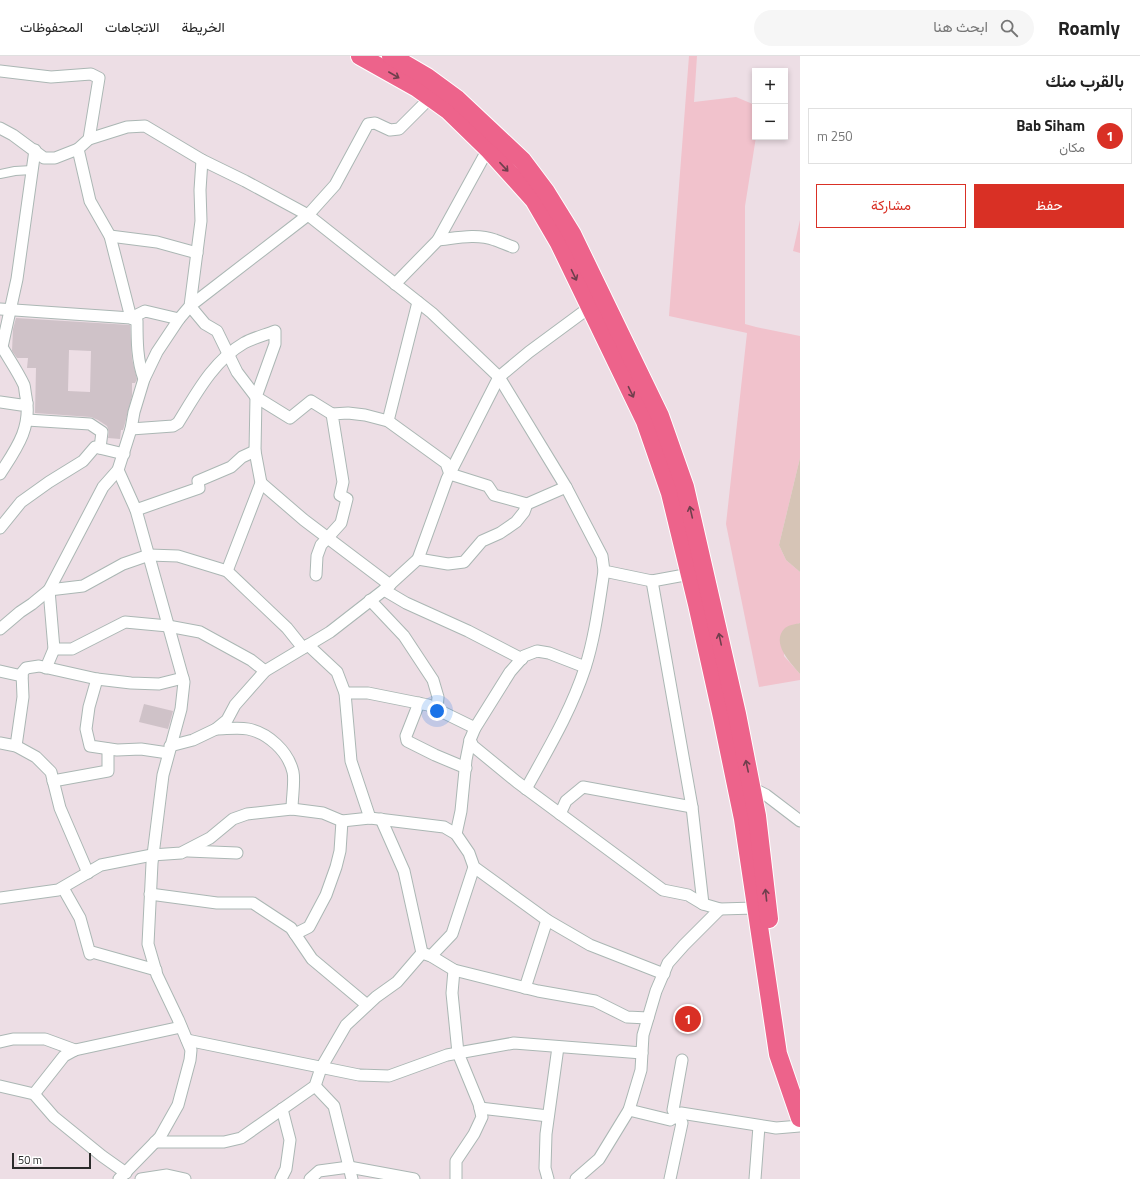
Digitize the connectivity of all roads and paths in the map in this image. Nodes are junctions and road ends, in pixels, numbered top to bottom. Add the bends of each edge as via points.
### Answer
1 (360, 56) edge
2 (391, 56) edge
3 (0, 71) edge
4 (432, 98) junction
5 (0, 128) edge
6 (89, 140) junction
7 (78, 149) junction
8 (488, 149) junction
9 (35, 150) junction
10 (202, 160) junction
11 (32, 170) junction
12 (0, 174) edge
13 (308, 214) junction
14 (110, 236) junction
15 (438, 240) junction
16 (513, 247) dead end
17 (197, 253) junction
18 (395, 284) junction
19 (418, 302) junction
20 (190, 306) junction
21 (590, 307) junction
22 (5, 310) edge
23 (131, 318) junction
24 (179, 319) junction
25 (229, 354) junction
26 (499, 377) junction
27 (144, 379) junction
28 (256, 397) junction
29 (0, 402) edge
30 (27, 403) junction
31 (332, 414) junction
32 (27, 420) junction
33 (388, 421) junction
34 (131, 429) junction
35 (100, 448) junction
36 (255, 451) junction
37 (124, 454) junction
38 (118, 470) junction
39 (0, 474) edge
40 (450, 474) junction
41 (261, 484) junction
42 (566, 488) junction
43 (527, 504) junction
44 (136, 510) junction
45 (0, 528) edge
46 (328, 538) junction
47 (148, 555) junction
48 (418, 559) junction
49 (227, 571) junction
50 (604, 571) junction
51 (690, 574) junction
52 (316, 575) dead end
53 (652, 581) junction
54 (387, 587) junction
55 (49, 590) junction
56 (370, 600) junction
57 (168, 626) junction
58 (0, 629) edge
59 (305, 647) junction
60 (54, 649) junction
61 (522, 659) junction
62 (585, 667) junction
63 (46, 668) junction
64 (0, 671) edge
65 (265, 671) junction
66 (22, 676) junction
67 (183, 678) junction
68 (97, 679) junction
69 (345, 693) junction
70 (419, 703) junction
71 (437, 709) junction
72 (475, 728) junction
73 (216, 729) junction
74 (470, 740) junction
75 (0, 743) edge
76 (16, 746) junction
77 (108, 749) junction
78 (169, 750) junction
79 (466, 768) junction
80 (53, 781) junction
81 (752, 788) junction
82 (526, 789) junction
83 (692, 807) junction
84 (292, 809) junction
85 (560, 814) junction
86 (375, 818) junction
87 (342, 821) junction
88 (800, 822) edge
89 (456, 834) junction
90 (185, 851) junction
91 (237, 853) dead end
92 (152, 856) junction
93 (474, 867) junction
94 (88, 873) junction
95 (63, 888) junction
96 (150, 894) junction
97 (0, 898) edge
98 (703, 904) junction
99 (755, 908) junction
100 (720, 909) junction
101 (547, 920) junction
102 (295, 934) junction
103 (426, 954) junction
104 (156, 970) junction
105 (454, 970) junction
106 (664, 974) junction
107 (525, 988) junction
108 (367, 1005) junction
109 (648, 1018) junction
110 (181, 1027) junction
111 (187, 1040) junction
112 (0, 1042) edge
113 (558, 1047) junction
114 (75, 1050) junction
115 (458, 1053) junction
116 (642, 1054) junction
117 (682, 1060) dead end
118 (322, 1068) junction
119 (800, 1084) edge
120 (0, 1086) edge
121 (315, 1086) junction
122 (34, 1094) junction
123 (480, 1108) junction
124 (282, 1109) junction
125 (629, 1110) junction
126 (676, 1115) junction
127 (548, 1116) junction
128 (800, 1118) edge
129 (760, 1126) junction
130 (800, 1126) edge
131 (155, 1142) junction
132 (349, 1167) junction
133 (124, 1174) edge
134 (283, 1178) edge
135 (139, 1179) edge
136 (185, 1179) edge
137 (310, 1179) edge
138 (352, 1179) edge
139 (414, 1179) edge
140 (456, 1179) edge
141 (548, 1179) edge
142 (576, 1179) edge
143 (670, 1179) edge
144 (756, 1179) edge

1 -> 4 main road
81 -> 2 main road via 686,487 660,416 572,234 522,160 457,99
3 - 6 street via 51,77 91,74 99,78
4 - 8 main road
4 - 13 street via 398,129 390,130 375,123 368,124 335,185
5 - 9 street
6 - 7 street
6 - 10 street via 127,127 145,126
7 - 9 street via 55,158 44,158
7 - 14 street via 90,201
8 - 15 street
8 -> 21 main road via 534,200 559,243
9 - 11 street
10 - 13 street
10 - 17 street via 202,221
11 - 12 street
11 - 22 street via 17,278
13 - 18 street
13 - 20 street
14 - 17 street via 157,242
14 - 23 street
15 - 16 street via 481,237
15 - 18 street
17 - 20 street
18 - 19 street
19 - 26 street
19 - 33 street
20 - 24 street
20 - 25 street via 205,324 217,331
21 - 26 street
21 -> 51 main road via 645,421 670,492
22 - 23 street
22 - 30 street via 2,347 24,386
23 - 24 street via 145,311
23 - 27 street via 137,321 140,369
24 - 27 street via 157,352
25 - 28 street via 237,372
25 - 28 street via 245,343 275,330 275,344
25 - 34 street via 205,379 178,423 173,426
26 - 40 street
26 - 42 street
27 - 34 street
28 - 31 street via 290,418 311,401
28 - 36 street
29 - 30 street via 21,405
30 - 32 street
31 - 33 street via 366,415
31 - 46 street via 343,482 340,495 347,499 341,523
32 - 35 street via 90,424 102,432
32 - 39 street via 25,430
33 - 40 street via 446,463
34 - 37 street
35 - 37 street
35 - 45 street via 95,447 83,461 21,502
36 - 41 street
36 - 44 street via 242,457 232,466 198,481 199,488
37 - 38 street
38 - 44 street
38 - 55 street via 103,487
40 - 43 street via 488,486 494,495
40 - 48 street
41 - 46 street
41 - 49 street
42 - 43 street
42 - 50 street via 602,556
43 - 48 street via 516,522 482,541 464,562 448,564
44 - 47 street
46 - 52 street via 316,556
46 - 54 street
47 - 49 street via 178,556
47 - 55 street via 123,564 83,586
47 - 57 street
48 - 54 street
49 - 59 street
50 - 53 street
50 - 62 street
51 - 53 street
51 - 99 main road via 741,811
53 - 83 street
54 - 56 street
54 - 61 street via 406,603
55 - 58 street
55 - 60 street
56 - 59 street via 330,632
56 - 71 street via 404,636 433,680 438,697
57 - 60 street via 125,622 72,649
57 - 65 street via 200,632 251,660
57 - 67 street
59 - 65 street
59 - 69 street via 337,672
60 - 63 street
61 - 62 street via 538,651
61 - 72 street via 510,672
62 - 82 street via 560,728
63 - 66 street via 26,668
63 - 68 street
64 - 66 street
65 - 73 street via 235,704 227,720
66 - 76 street via 23,697
67 - 68 street via 159,684 131,684
67 - 78 street via 180,710
68 - 77 street via 86,729 90,746
69 - 70 street via 368,693
69 - 86 street via 351,761
70 - 71 street
70 - 79 street via 406,736 407,741
71 - 72 street
72 - 74 street
73 - 78 street
73 - 84 street via 248,729 262,734 287,755 294,772
74 - 79 street
74 - 82 street via 473,746
75 - 76 street
76 - 80 street via 36,757 51,772
77 - 78 street
77 - 80 street via 108,771
78 - 92 street
79 - 89 street
80 - 94 street via 60,808
81 - 88 street via 766,795
119 -> 81 main road via 788,1052
82 - 85 street
83 - 85 street via 583,787 566,801
83 - 98 street
84 - 87 street via 323,813
84 - 90 street via 247,814 233,819 210,838
85 - 98 street via 662,890 688,896
86 - 87 street
86 - 89 street via 444,827
86 - 103 street via 404,871
87 - 102 street via 340,851 326,895 308,927
89 - 93 street via 469,853
90 - 91 street
90 - 92 street
92 - 94 street via 101,865
92 - 96 street
93 - 101 street
93 - 103 street via 452,934
94 - 95 street
95 - 97 street
95 - 104 street via 80,918 90,954 92,952
96 - 102 street via 217,903 253,903 292,928
96 - 104 street via 148,944
98 - 100 street
99 - 100 street
99 - 128 main road via 778,1054
100 - 106 street via 668,963
101 - 106 street via 590,945
101 - 107 street
102 - 108 street via 312,959
103 - 105 street
103 - 108 street
104 - 110 street
105 - 107 street
105 - 115 street via 452,993
106 - 109 street
107 - 109 street via 595,1001 627,1017
108 - 118 street via 346,1026
109 - 116 street via 643,1035
110 - 111 street
110 - 114 street
111 - 118 street
111 - 131 street via 190,1060 178,1105
112 - 114 street via 14,1039 45,1039
113 - 115 street via 514,1043
113 - 116 street
113 - 127 street
114 - 122 street via 64,1056
115 - 118 street via 389,1076 359,1075
115 - 123 street
116 - 125 street via 641,1070
117 - 126 street via 673,1110
118 - 121 street
120 - 122 street
121 - 124 street
121 - 132 street via 334,1106
122 - 133 street via 54,1116
123 - 127 street
123 - 140 street via 482,1117 456,1161
124 - 131 street via 241,1138 224,1142
124 - 134 street via 290,1140
125 - 126 street via 670,1120
125 - 142 street via 599,1159
126 - 129 street via 681,1113
126 - 143 street via 682,1123
127 - 141 street via 544,1168
129 - 130 street
129 - 144 street
131 - 133 street
132 - 137 street via 319,1171
132 - 138 street
132 - 139 street
133 - 135 street
135 - 136 street via 167,1175

